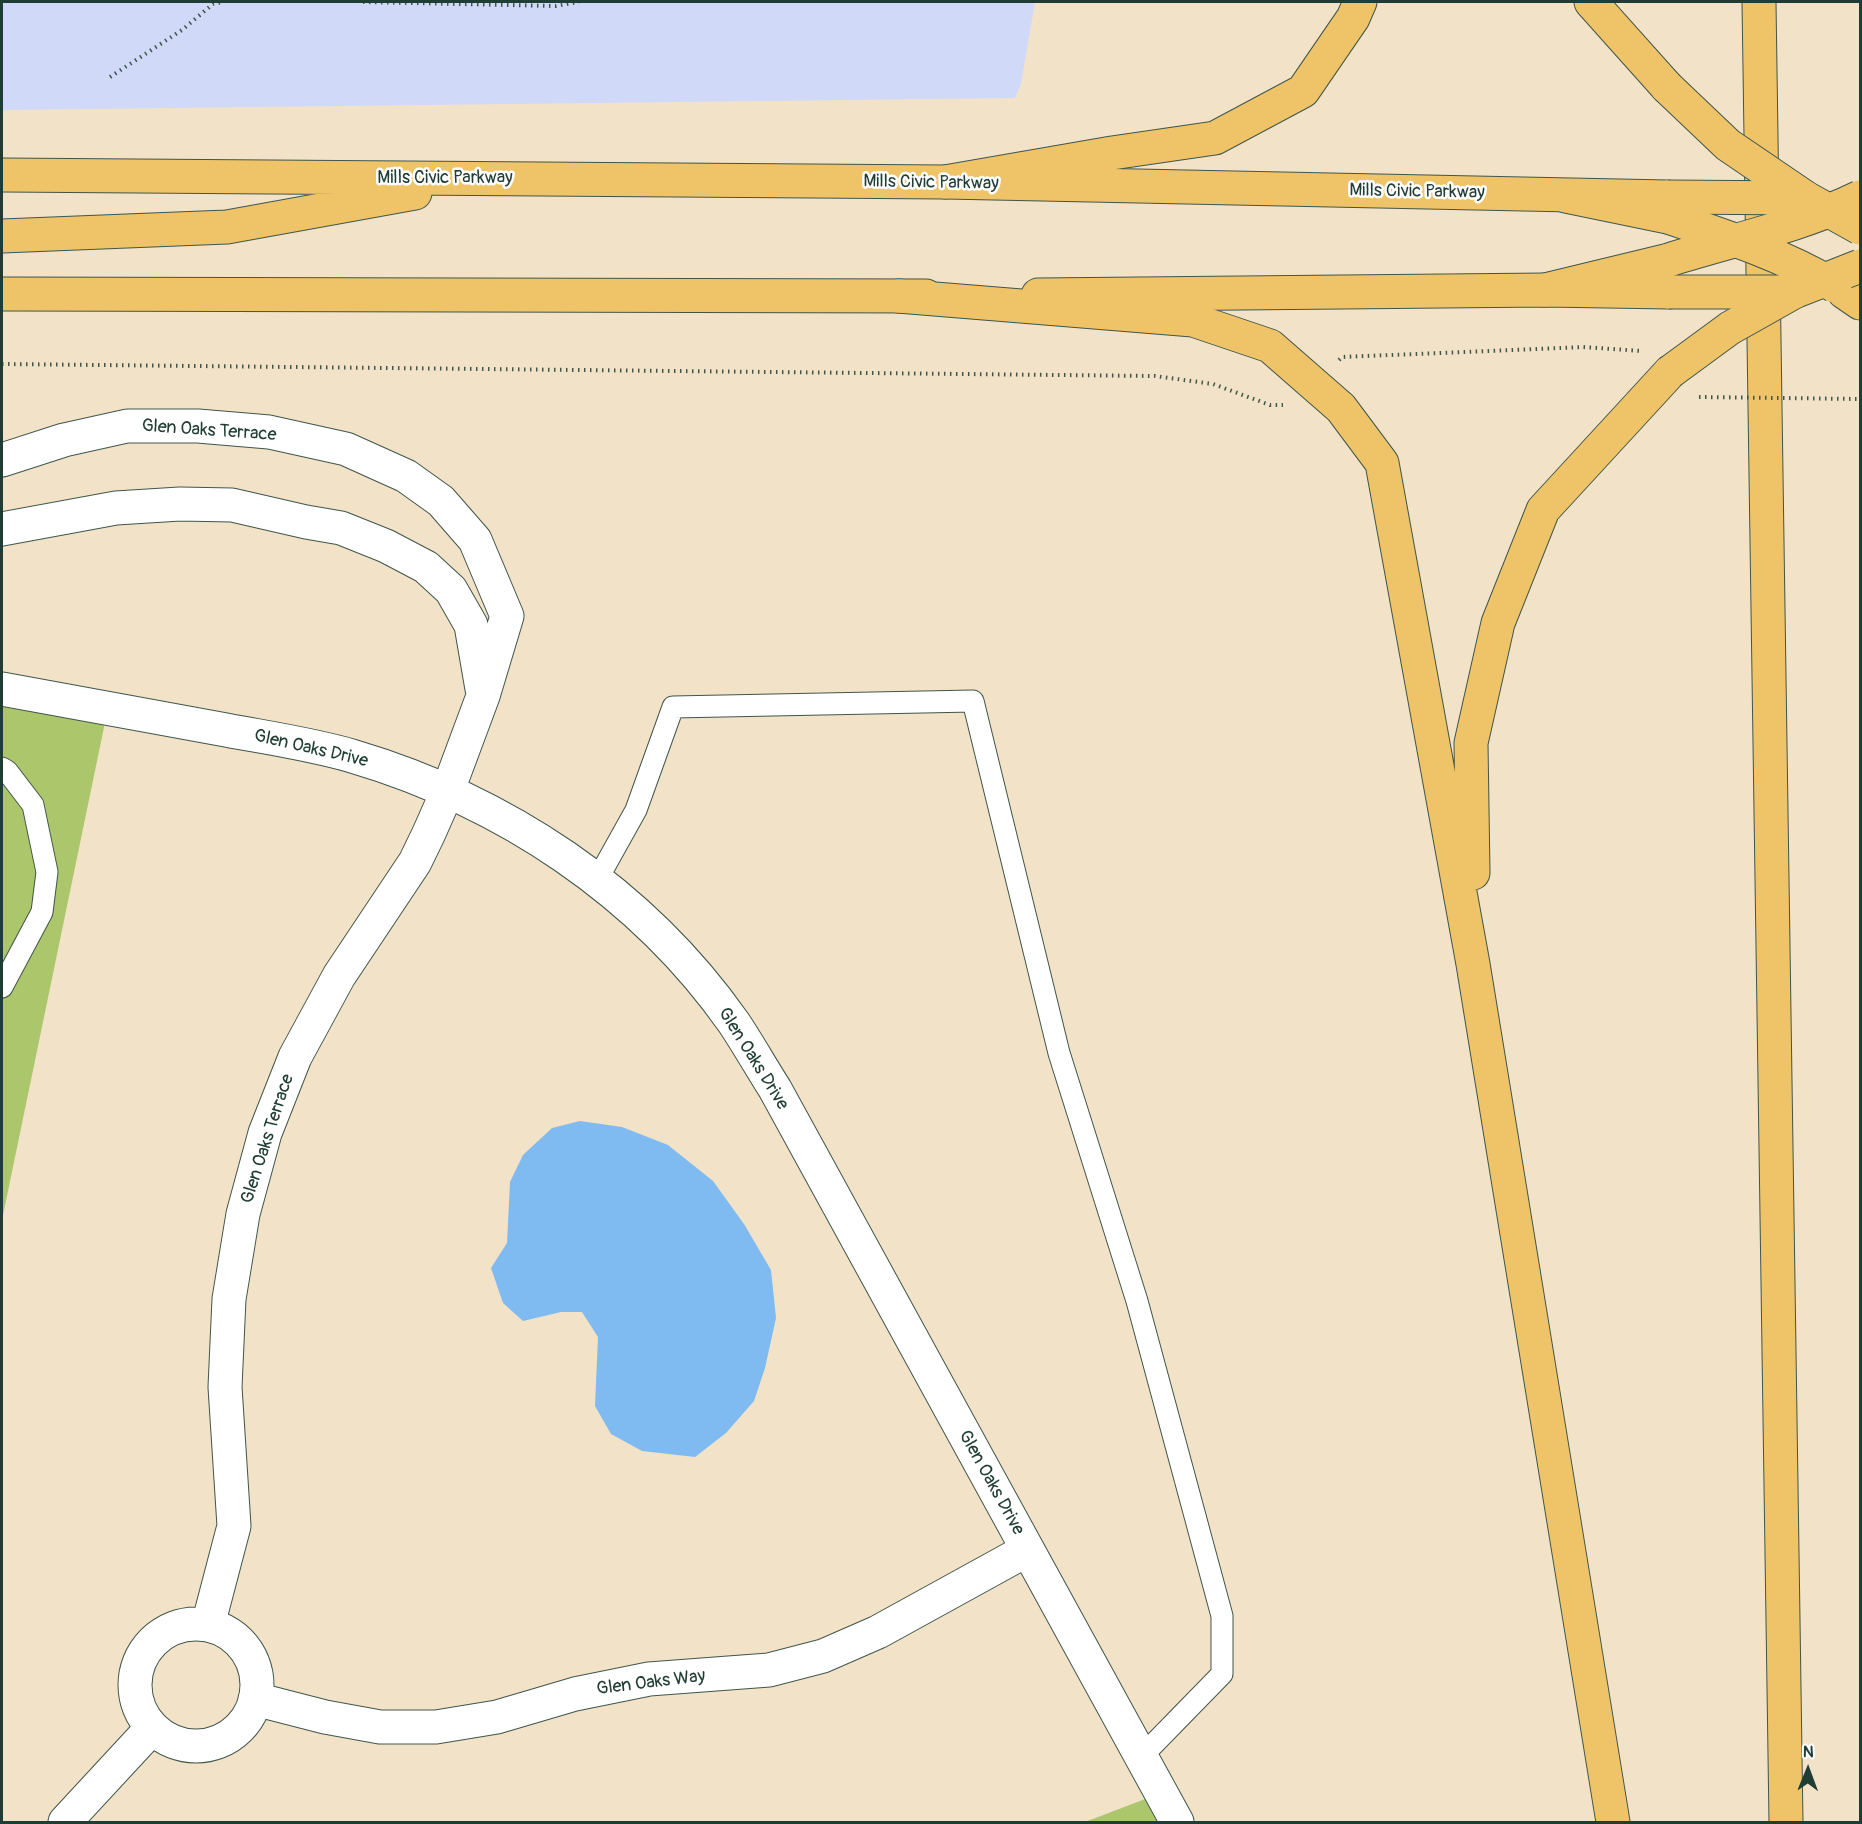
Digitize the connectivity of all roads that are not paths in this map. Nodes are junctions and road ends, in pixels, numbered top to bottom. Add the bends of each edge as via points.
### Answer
1 (1360, 2) edge
2 (1591, 2) edge
3 (1759, 2) edge
4 (2, 175) edge
5 (493, 179) junction
6 (945, 182) junction
7 (1817, 205) junction
8 (1860, 205) edge
9 (1668, 207) junction
10 (2, 236) edge
11 (1736, 239) junction
12 (1850, 286) edge
13 (1545, 291) junction
14 (1794, 292) junction
15 (2, 294) edge
16 (898, 296) junction
17 (2, 460) edge
18 (2, 529) edge
19 (2, 689) edge
20 (483, 696) junction
21 (2, 768) edge
22 (448, 790) junction
23 (597, 880) junction
24 (1473, 964) junction
25 (2, 987) edge
26 (1027, 1550) junction
27 (208, 1625) junction
28 (255, 1699) junction
29 (152, 1728) junction
30 (1141, 1757) junction
31 (65, 1822) edge
32 (1177, 1822) edge
33 (1613, 1822) edge
34 (1786, 1822) edge

1 - 6 main road via 1303,91 1215,138
2 - 7 main road, bridge via 1666,87 1728,145
3 - 34 main road
4 - 5 main road, Mills Civic Parkway
5 - 6 main road, Mills Civic Parkway
5 - 10 main road via 227,227
6 - 9 main road, Mills Civic Parkway via 1566,196
7 - 8 main road, bridge
7 - 9 main road, bridge
7 - 11 main road, bridge via 1788,225
9 - 11 main road, bridge
11 - 12 main road, bridge
11 - 13 main road, bridge
12 - 14 main road, bridge
13 - 14 main road, bridge
13 - 16 main road
14 - 24 main road, bridge via 1730,328 1670,372 1543,510 1498,622 1472,743
15 - 16 main road
16 - 24 main road via 1194,320 1270,346 1341,408 1382,463
17 - 20 street, Glen Oaks Terrace via 64,440 127,426 198,426 269,432 346,450 406,476 441,501 475,540 507,616
18 - 20 street via 116,508 180,504 232,505 341,528 426,567 451,590 471,625
19 - 22 street, Glen Oaks Drive via 340,753
20 - 22 street, Glen Oaks Terrace
21 - 25 lane via 33,805 47,872 42,912
22 - 23 street, Glen Oaks Drive via 503,817
22 - 27 street, Glen Oaks Terrace via 415,862 339,976 295,1057 265,1133 243,1214 229,1299 225,1386 234,1526
23 - 26 street, Glen Oaks Drive via 630,906 683,959 734,1022
23 - 30 lane via 636,810 673,707 973,700 1059,1053 1137,1302 1222,1616 1222,1674
24 - 33 main road
26 - 28 street, Glen Oaks Way via 878,1632 823,1656 769,1670 650,1679 575,1694 497,1717 436,1727 380,1726
26 - 30 street, Glen Oaks Drive
27 - 28 street via 236,1638 249,1653 257,1671
27 - 29 street via 177,1626 159,1636 145,1652 136,1671 135,1692 141,1712
28 - 29 street via 242,1727 226,1739 207,1745 187,1746 168,1740
29 - 31 street
30 - 32 street, Glen Oaks Drive

